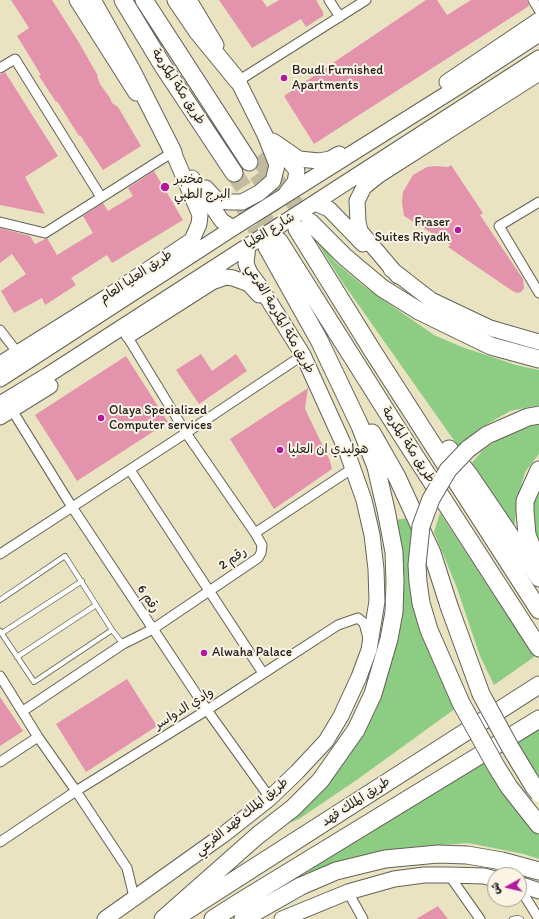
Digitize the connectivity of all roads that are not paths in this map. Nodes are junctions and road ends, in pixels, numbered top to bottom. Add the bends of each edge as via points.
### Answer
1 (77, 0) edge
2 (92, 0) edge
3 (123, 0) edge
4 (144, 0) edge
5 (176, 0) edge
6 (189, 0) edge
7 (329, 0) edge
8 (366, 0) edge
9 (533, 0) edge
10 (539, 10) edge
11 (340, 17) junction
12 (539, 20) edge
13 (539, 34) edge
14 (539, 58) edge
15 (0, 68) edge
16 (539, 73) edge
17 (238, 81) junction
18 (273, 142) junction
19 (173, 152) junction
20 (253, 160) tunnel mouth
21 (230, 176) tunnel mouth
22 (284, 196) junction
23 (101, 197) junction
24 (539, 202) edge
25 (315, 203) junction
26 (0, 222) edge
27 (233, 228) junction
28 (248, 245) junction
29 (398, 276) junction
30 (539, 293) edge
31 (285, 325) junction
32 (0, 330) edge
33 (128, 336) junction
34 (319, 340) junction
35 (539, 342) edge
36 (372, 350) junction
37 (17, 352) junction
38 (303, 355) junction
39 (539, 359) edge
40 (0, 364) edge
41 (0, 379) edge
42 (4, 410) edge
43 (539, 415) edge
44 (186, 433) junction
45 (353, 468) junction
46 (130, 470) junction
47 (539, 470) edge
48 (72, 506) junction
49 (256, 533) junction
50 (0, 554) edge
51 (539, 565) edge
52 (539, 578) edge
53 (82, 581) junction
54 (209, 591) junction
55 (0, 600) edge
56 (96, 604) junction
57 (539, 610) edge
58 (153, 629) junction
59 (112, 630) junction
60 (1, 632) edge
61 (124, 644) junction
62 (536, 644) edge
63 (370, 645) junction
64 (17, 657) junction
65 (263, 673) junction
66 (2, 682) edge
67 (539, 685) edge
68 (207, 710) junction
69 (23, 711) junction
70 (539, 719) edge
71 (38, 737) junction
72 (0, 762) edge
73 (76, 791) junction
74 (539, 792) edge
75 (270, 798) junction
76 (539, 824) edge
77 (0, 842) edge
78 (539, 871) edge
79 (449, 875) junction
80 (487, 877) edge
81 (527, 888) edge
82 (539, 891) edge
83 (348, 892) junction
84 (134, 897) junction
85 (527, 899) edge
86 (105, 919) edge
87 (163, 919) edge
88 (174, 919) edge
89 (213, 919) edge
90 (242, 919) edge
91 (282, 919) edge
92 (363, 919) edge
93 (480, 919) edge
94 (512, 919) edge
95 (521, 919) edge
96 (539, 919) edge

1 - 19 main road
2 - 19 highway
3 - 21 highway, طريق مكة المكرمة
4 - 20 highway, طريق مكة المكرمة
5 - 17 highway via 197,31
6 - 17 main road
7 - 11 street
8 - 11 street
9 - 10 street
11 - 17 street
12 - 18 main road via 330,159 299,159
13 - 22 main road, شارع العليا
14 - 25 main road, شارع العليا
15 - 23 street via 14,59
16 - 29 main road via 379,175 364,188 357,200 360,231
17 - 18 main road
17 - 19 main road via 277,165 273,181 259,193 242,202 218,201
18 - 22 main road via 297,171 295,182
19 - 23 street
19 - 27 main road via 222,221
19 - 37 main road, طريق العليا العام via 200,214 192,240 107,297
22 - 27 main road, شارع العليا
23 - 26 street via 45,233
24 - 30 street via 499,226
25 - 28 main road, شارع العليا
25 - 29 main road via 329,209
27 - 41 main road, شارع العليا
28 - 31 main road, طريق مكة المكرمة الفرعي via 246,264 250,273
28 - 42 main road, شارع العليا via 54,371
29 - 35 main road via 431,300 490,328
31 - 33 main road via 249,284 226,277 212,282
31 - 38 main road, طريق مكة المكرمة الفرعي
32 - 37 street
33 - 42 main road
33 - 44 street, رقم 2
34 - 62 highway, طريق مكة المكرمة via 273,244 389,415
34 - 74 highway, bridge via 397,477 432,553 481,694 510,747
34 - 87 highway via 363,433 376,467 386,510 394,552 395,582 394,612 386,653 373,694 356,730 320,781 293,808 257,836
36 - 39 highway, طريق مكة المكرمة via 304,225 382,288 413,307 491,346
36 - 52 highway via 470,476
36 - 57 highway, طريق مكة المكرمة
37 - 40 main road, طريق العليا العام
38 - 44 street
38 - 45 main road, طريق مكة المكرمة الفرعي
42 - 48 street, رقم 6
43 - 76 highway, bridge via 487,435 468,449 448,470 431,499 421,526 417,565 421,603 429,630 458,698 510,788
44 - 46 street
44 - 49 street, رقم 2
45 - 49 street
45 - 63 main road, طريق مكة المكرمة الفرعي via 364,500 376,568 376,600
46 - 48 street
46 - 54 street
47 - 51 highway via 525,500 524,511 527,536
48 - 50 street
48 - 58 street, رقم 6
49 - 54 street, رقم 2 via 262,545 262,553 258,558
53 - 55 lane via 65,556
53 - 56 lane
53 - 60 lane
54 - 58 street, رقم 2
54 - 65 street
56 - 59 lane
56 - 64 lane
58 - 61 street, رقم 2
58 - 68 street, رقم 6
59 - 61 lane
59 - 64 lane via 34,682
60 - 64 lane
61 - 69 street, رقم 2
63 - 65 street, وادي الدواسر via 364,623 358,618 338,624
63 - 75 main road, طريق الملك فهد الفرعي via 359,677 326,741
65 - 68 street, وادي الدواسر
66 - 69 street
67 - 88 highway, طريق الملك فهد
68 - 73 street, وادي الدواسر
68 - 75 street, رقم 6
69 - 71 street
70 - 89 highway, طريق الملك فهد
71 - 72 street
71 - 73 street
73 - 77 street, وادي الدواسر
73 - 84 street via 127,868
75 - 84 main road, طريق الملك فهد الفرعي via 223,835
78 - 90 highway via 502,861 467,856 438,854 385,859 336,871 301,886
79 - 80 main road
79 - 83 main road via 394,879
79 - 93 street
81 - 82 main road
83 - 91 main road
83 - 92 street
84 - 86 main road, طريق الملك فهد الفرعي
85 - 96 street
94 - 95 lane

